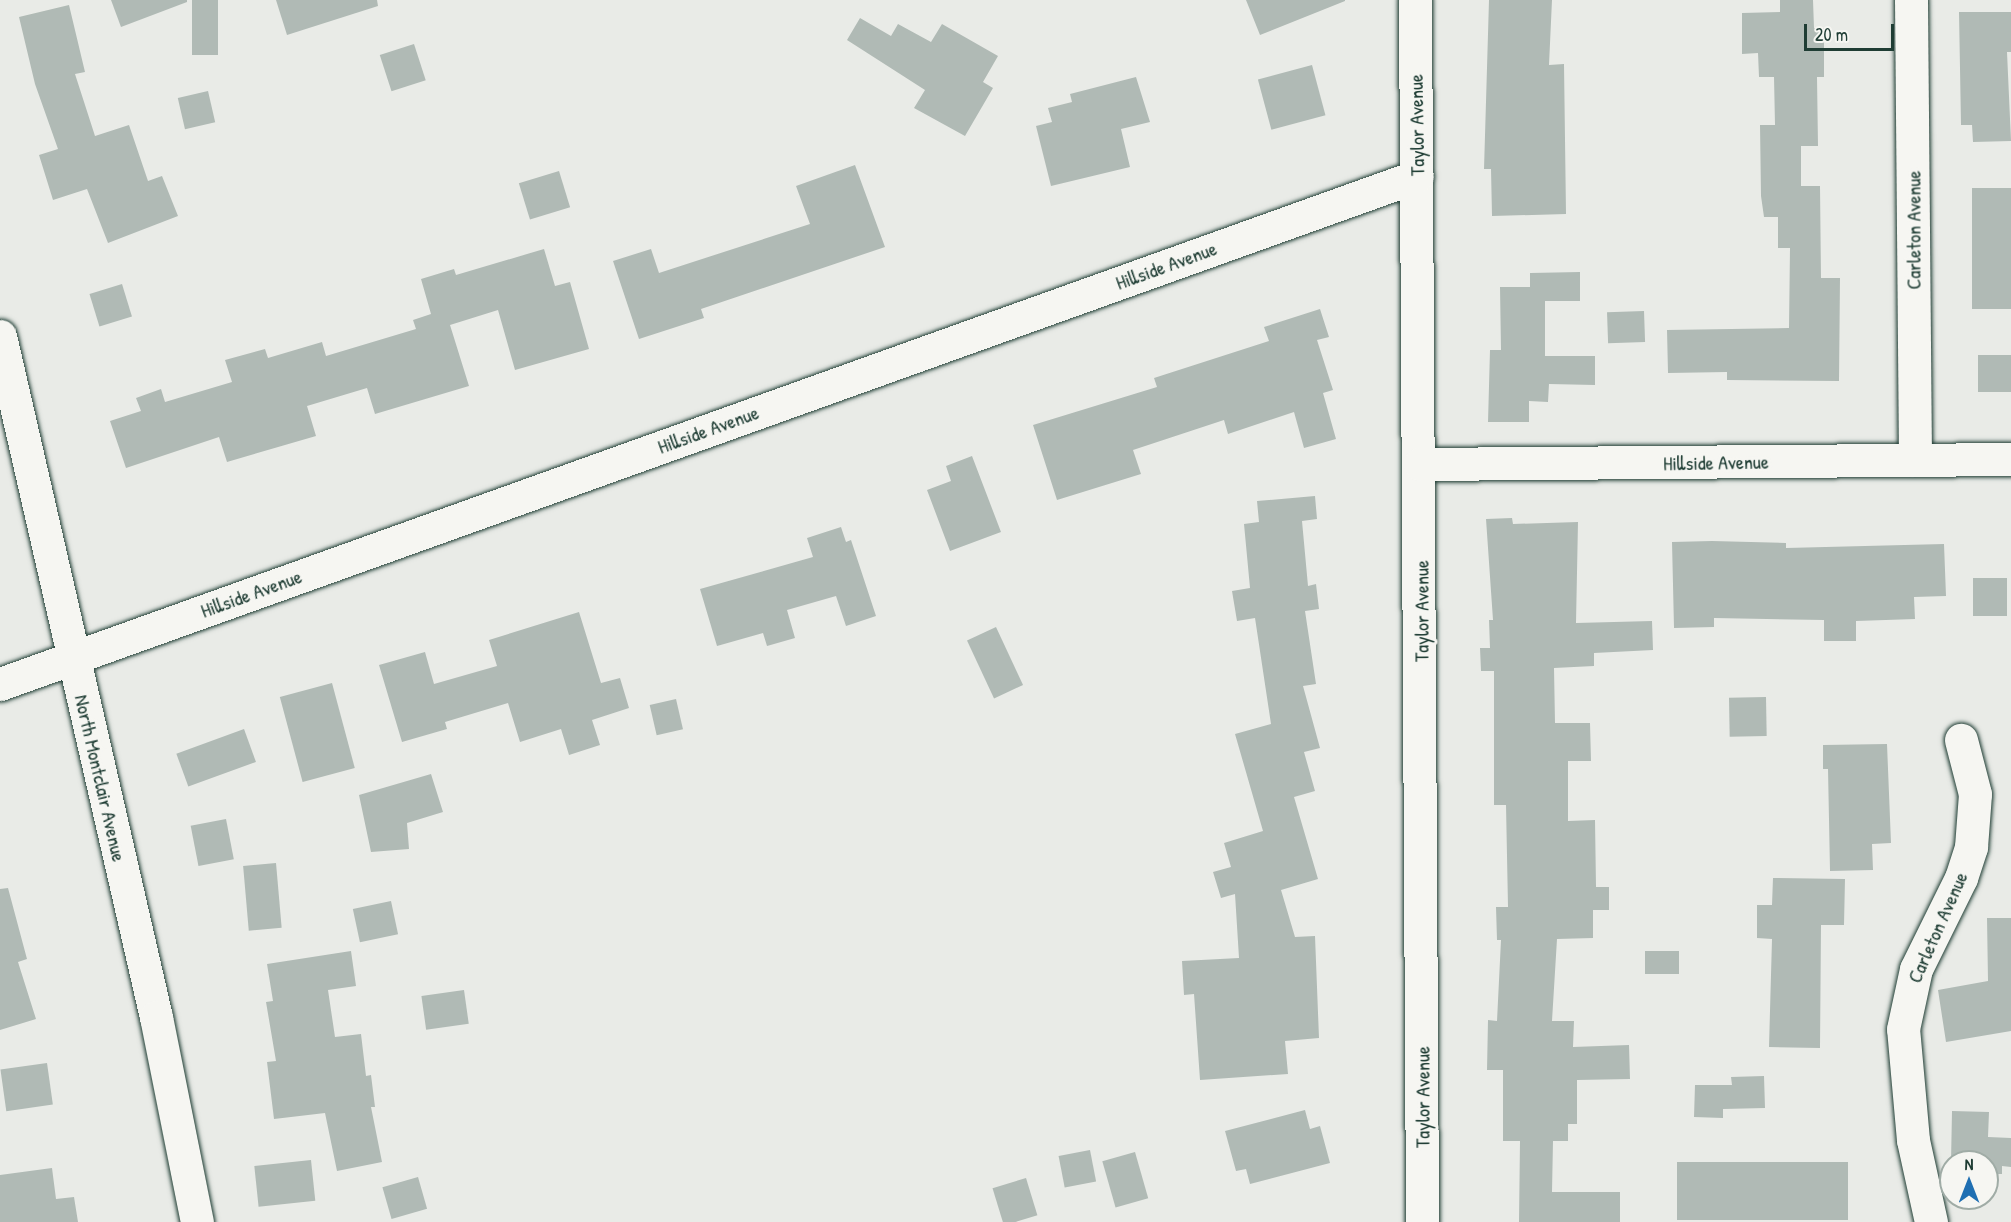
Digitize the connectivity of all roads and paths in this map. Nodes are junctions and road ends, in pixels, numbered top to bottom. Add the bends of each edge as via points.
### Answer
1 (1415, 0) edge
2 (1911, 0) edge
3 (1417, 176) junction
4 (0, 336) edge
5 (2011, 459) edge
6 (1915, 460) junction
7 (1420, 464) junction
8 (74, 657) junction
9 (0, 684) edge
10 (1961, 740) dead end
11 (197, 1222) edge
12 (1422, 1222) edge
13 (1931, 1222) edge

1 - 3 street, Taylor Avenue
2 - 6 street, Carleton Avenue
3 - 7 street, Taylor Avenue
3 - 8 street, Hillside Avenue
4 - 8 street, North Montclair Avenue
5 - 6 street, Hillside Avenue
6 - 7 street, Hillside Avenue
7 - 12 street, Taylor Avenue
8 - 9 street, Hillside Avenue
8 - 11 street, North Montclair Avenue via 156,1017
10 - 13 street, Carleton Avenue via 1975,794 1971,847 1961,878 1916,969 1903,1029 1913,1140

